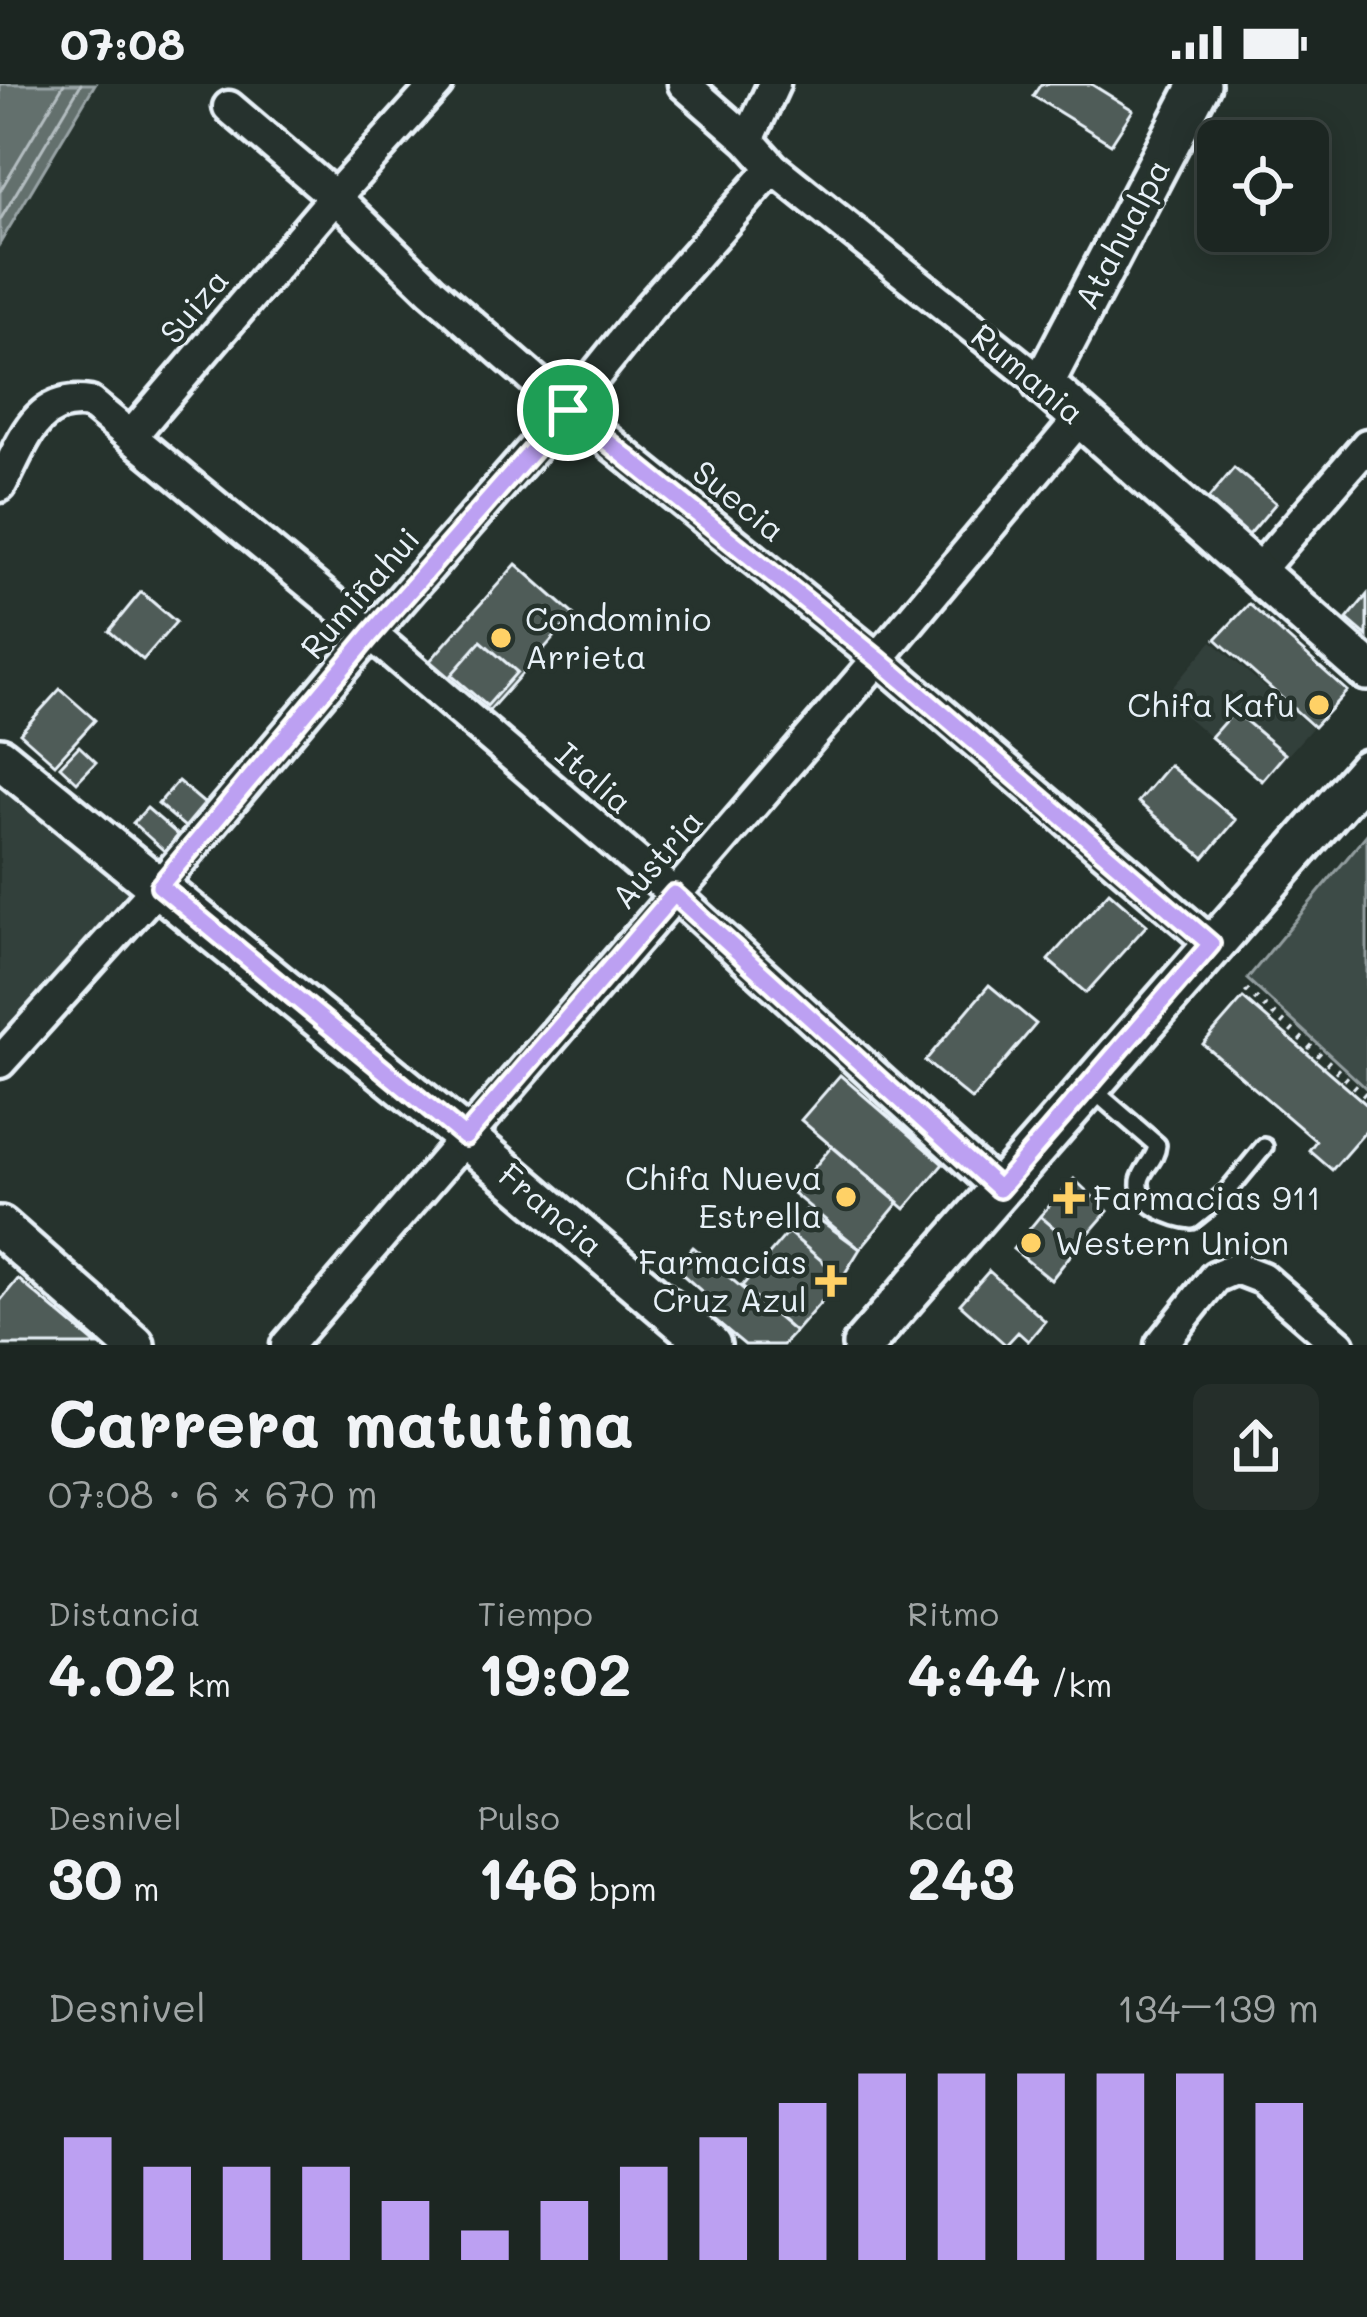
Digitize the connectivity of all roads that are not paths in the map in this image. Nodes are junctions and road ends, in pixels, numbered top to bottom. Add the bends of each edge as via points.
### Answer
1 (437, 84) edge
2 (684, 84) edge
3 (774, 84) edge
4 (1200, 84) edge
5 (229, 107) dead end
6 (748, 140) junction
7 (772, 168) junction
8 (335, 197) junction
9 (1043, 384) junction
10 (568, 410) junction
11 (1080, 418) junction
12 (132, 435) junction
13 (1367, 445) edge
14 (0, 486) edge
15 (1258, 572) junction
16 (371, 634) junction
17 (878, 659) junction
18 (1367, 670) edge
19 (0, 758) edge
20 (1367, 770) edge
21 (160, 886) junction
22 (674, 894) junction
23 (1211, 944) junction
24 (0, 1062) edge
25 (1090, 1087) junction
26 (465, 1137) junction
27 (1264, 1147) dead end
28 (999, 1189) junction
29 (0, 1226) edge
30 (134, 1345) edge
31 (287, 1345) edge
32 (710, 1345) edge
33 (863, 1345) edge
34 (1161, 1345) edge
35 (1339, 1345) edge

1 - 8 street, Suiza
2 - 6 street, Rumania
3 - 6 street
4 - 9 street, Atahualpa
5 - 8 street, Suecia
6 - 7 street, Rumania
7 - 9 street, Rumania
7 - 10 street, Rumiñahui
8 - 10 street, Suecia
8 - 12 street, Suiza
9 - 11 street, Rumania
10 - 16 street, Rumiñahui
10 - 17 street, Suecia
11 - 15 street, Rumania
11 - 17 street, Austria
12 - 14 street via 90,403 70,400 40,413
12 - 16 street, Italia
13 - 15 street
15 - 18 street, Rumania
16 - 21 street, Rumiñahui
16 - 22 street, Italia
17 - 22 street, Austria
17 - 23 street, Suecia
19 - 21 street, Francia
20 - 23 street
21 - 24 street, Rumiñahui
21 - 26 street, Francia
22 - 26 street, Austria
22 - 28 street, Italia
23 - 25 street
25 - 27 lane via 1157,1145 1141,1189 1172,1218 1192,1220
25 - 28 street
26 - 31 street, Austria
26 - 32 street, Francia
28 - 33 street
29 - 30 street
34 - 35 street via 1215,1277 1236,1268 1262,1278

